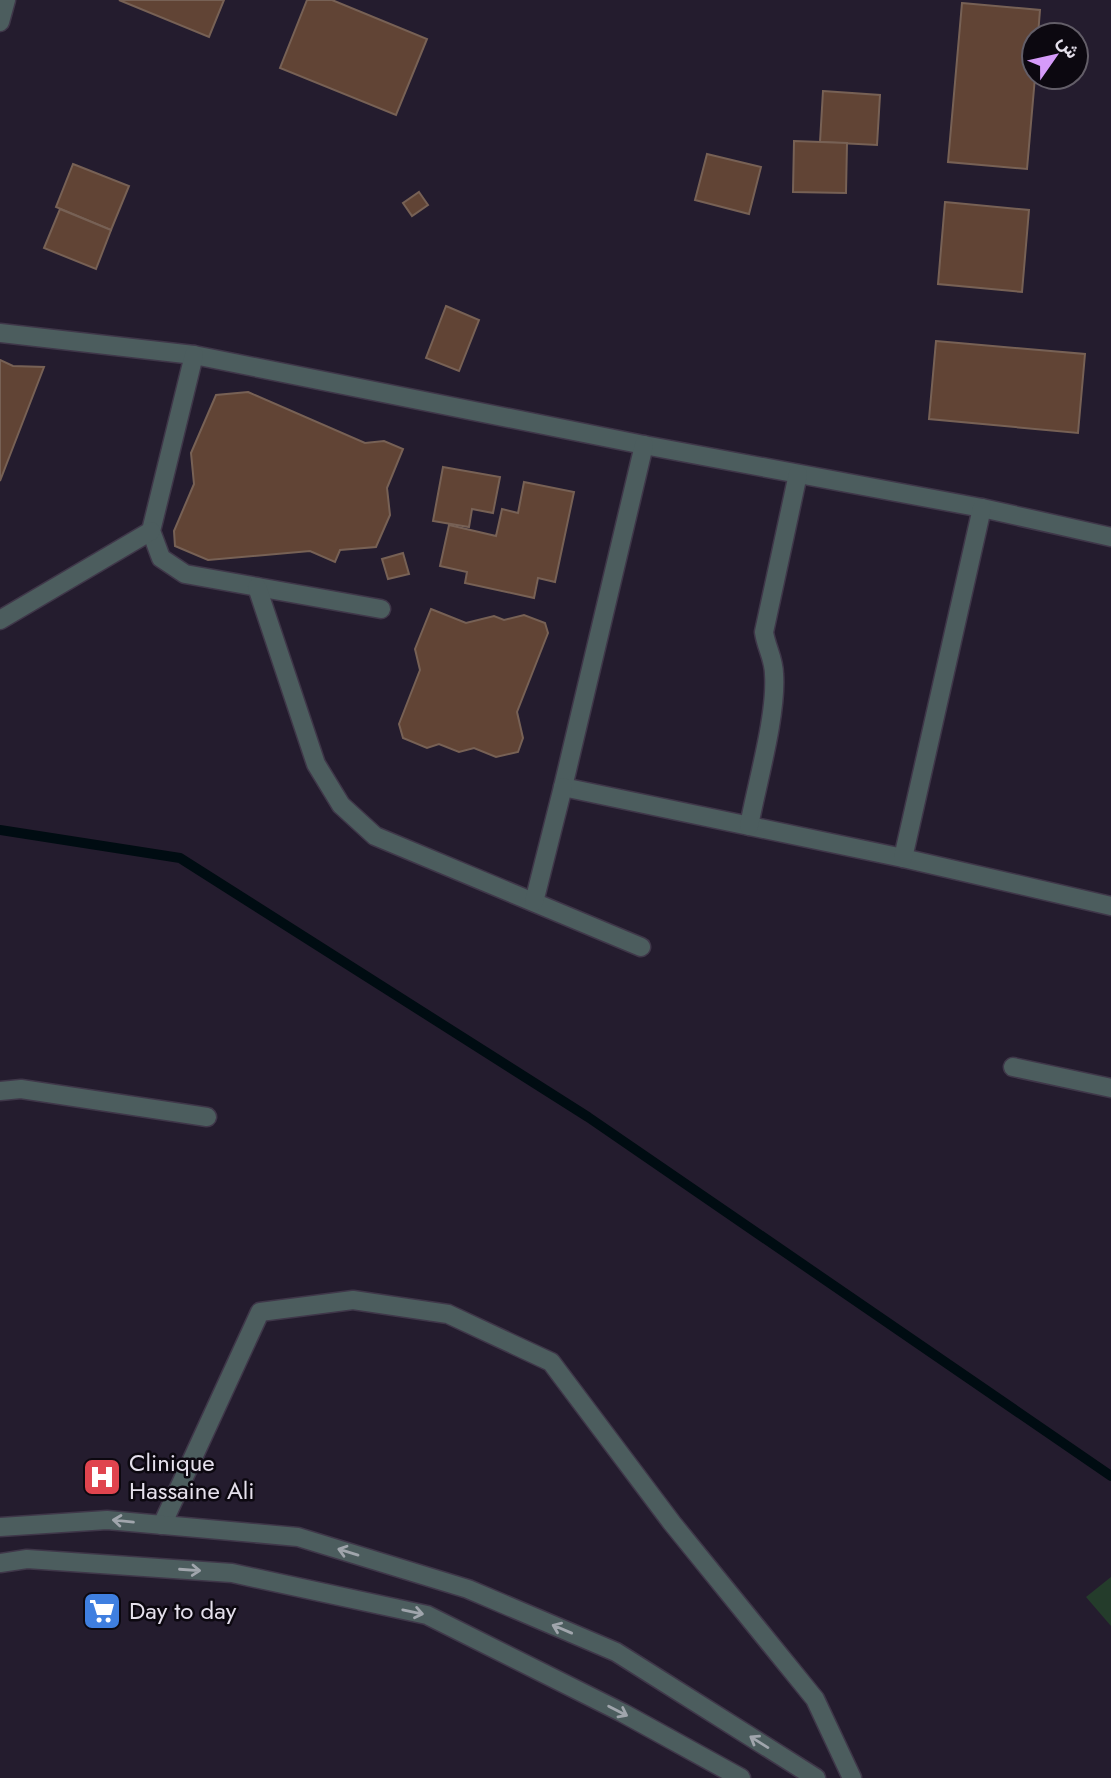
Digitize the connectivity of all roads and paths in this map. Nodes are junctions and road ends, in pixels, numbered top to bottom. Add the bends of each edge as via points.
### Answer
1 (6, 0) edge
2 (0, 23) edge
3 (0, 333) edge
4 (194, 355) junction
5 (643, 445) junction
6 (798, 474) junction
7 (982, 508) junction
8 (151, 531) junction
9 (1111, 537) edge
10 (257, 587) junction
11 (381, 609) dead end
12 (0, 620) edge
13 (563, 787) junction
14 (749, 826) junction
15 (903, 858) junction
16 (534, 902) junction
17 (1111, 906) edge
18 (641, 947) dead end
19 (1013, 1067) dead end
20 (1111, 1088) edge
21 (0, 1091) edge
22 (206, 1117) dead end
23 (162, 1525) junction
24 (0, 1527) edge
25 (0, 1563) edge
26 (741, 1778) edge
27 (816, 1778) edge
28 (852, 1778) edge

1 - 2 street
3 - 4 street
4 - 5 street
4 - 8 street
5 - 6 street
5 - 13 street
6 - 7 street
6 - 14 street via 764,632 773,660 775,690
7 - 9 street
7 - 15 street
8 - 10 street via 161,558 185,574
8 - 12 street
10 - 11 street
10 - 16 street via 316,764 341,805 375,836
13 - 14 street
13 - 16 street
14 - 15 street
15 - 17 street
16 - 18 street
19 - 20 street
21 - 22 street via 21,1088
23 -> 24 street via 107,1520
27 -> 23 street via 616,1653 468,1589 298,1537
23 - 28 street via 260,1312 353,1300 448,1314 551,1362 815,1699
25 -> 26 street via 27,1559 232,1573 427,1615

